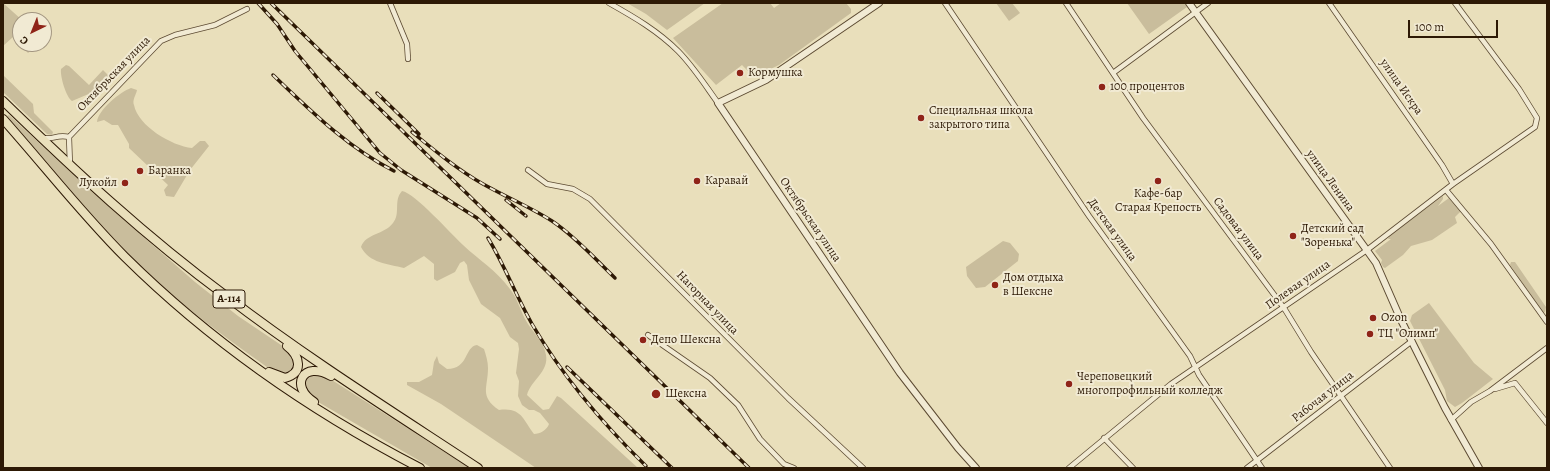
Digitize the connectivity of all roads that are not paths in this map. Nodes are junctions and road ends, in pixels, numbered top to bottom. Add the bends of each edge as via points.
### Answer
1 (390, 3) edge
2 (609, 3) edge
3 (879, 3) edge
4 (945, 3) edge
5 (1066, 3) edge
6 (1189, 3) edge
7 (1208, 3) edge
8 (1329, 3) edge
9 (1455, 3) edge
10 (247, 8) dead end
11 (1195, 12) junction
12 (408, 59) dead end
13 (1113, 73) junction
14 (3, 101) edge
15 (718, 103) junction
16 (3, 119) edge
17 (39, 136) junction
18 (69, 137) junction
19 (70, 166) junction
20 (528, 170) dead end
21 (1453, 184) junction
22 (1446, 190) junction
23 (149, 235) junction
24 (1367, 250) junction
25 (161, 291) junction
26 (1284, 308) junction
27 (1547, 322) edge
28 (648, 335) dead end
29 (1412, 341) junction
30 (1547, 348) edge
31 (1195, 367) junction
32 (1490, 391) junction
33 (1342, 396) junction
34 (1452, 420) junction
35 (1547, 424) edge
36 (432, 438) junction
37 (1104, 438) junction
38 (1257, 460) junction
39 (420, 468) edge
40 (426, 468) edge
41 (478, 468) edge
42 (794, 468) edge
43 (863, 468) edge
44 (976, 468) edge
45 (1069, 468) edge
46 (1133, 468) edge
47 (1247, 468) edge
48 (1262, 468) edge
49 (1390, 468) edge
50 (1479, 468) edge

1 - 12 street via 407,44
2 - 15 street, Октябрьская улица via 665,39 691,66
3 - 15 street via 766,80
4 - 31 street, Детская улица via 1085,210 1190,356
5 - 13 street, Садовая улица
6 - 11 street, улица Ленина
7 - 11 street
8 - 21 street, улица Искра
9 - 21 street, Полевая улица via 1519,89 1537,118 1535,127 1530,132
10 - 18 street, Октябрьская улица via 215,25 161,41
11 - 13 street
11 - 24 street, улица Ленина
13 - 26 street, Садовая улица via 1143,118
14 - 17 highway, А-114
15 - 44 street, Октябрьская улица via 900,373
16 - 25 highway, А-114 via 106,237
17 - 18 street via 46,139 58,135
17 - 19 highway, А-114
18 - 19 street
19 - 23 highway, А-114
20 - 43 street, Нагорная улица via 547,184 572,189 590,199 788,398
21 - 22 street, Полевая улица
22 - 24 street, Полевая улица
22 - 27 street via 1471,218
23 - 25 highway, А-114 via 209,290 292,350 298,360 297,369 287,378 273,375
23 - 36 highway, А-114 via 259,321
24 - 26 street, Полевая улица
24 - 29 street, улица Ленина via 1381,273
25 - 39 highway, А-114 via 228,348 278,384 352,432
26 - 31 street, Полевая улица
26 - 33 street, Садовая улица
28 - 42 street via 710,378 738,405 760,439 784,464
29 - 33 street, Рабочая улица
29 - 34 street, улица Ленина
30 - 32 street
31 - 37 street, Полевая улица
31 - 38 street, Детская улица
32 - 34 street via 1471,402
32 - 35 street via 1515,383
33 - 38 street, Рабочая улица
33 - 49 street, Садовая улица
34 - 50 street, улица Ленина
36 - 40 highway, А-114 via 382,410 322,371 312,370 302,379 302,390 310,399
36 - 41 highway, А-114
37 - 45 street, Полевая улица
37 - 46 street
38 - 47 street, Рабочая улица
38 - 48 street, Детская улица

